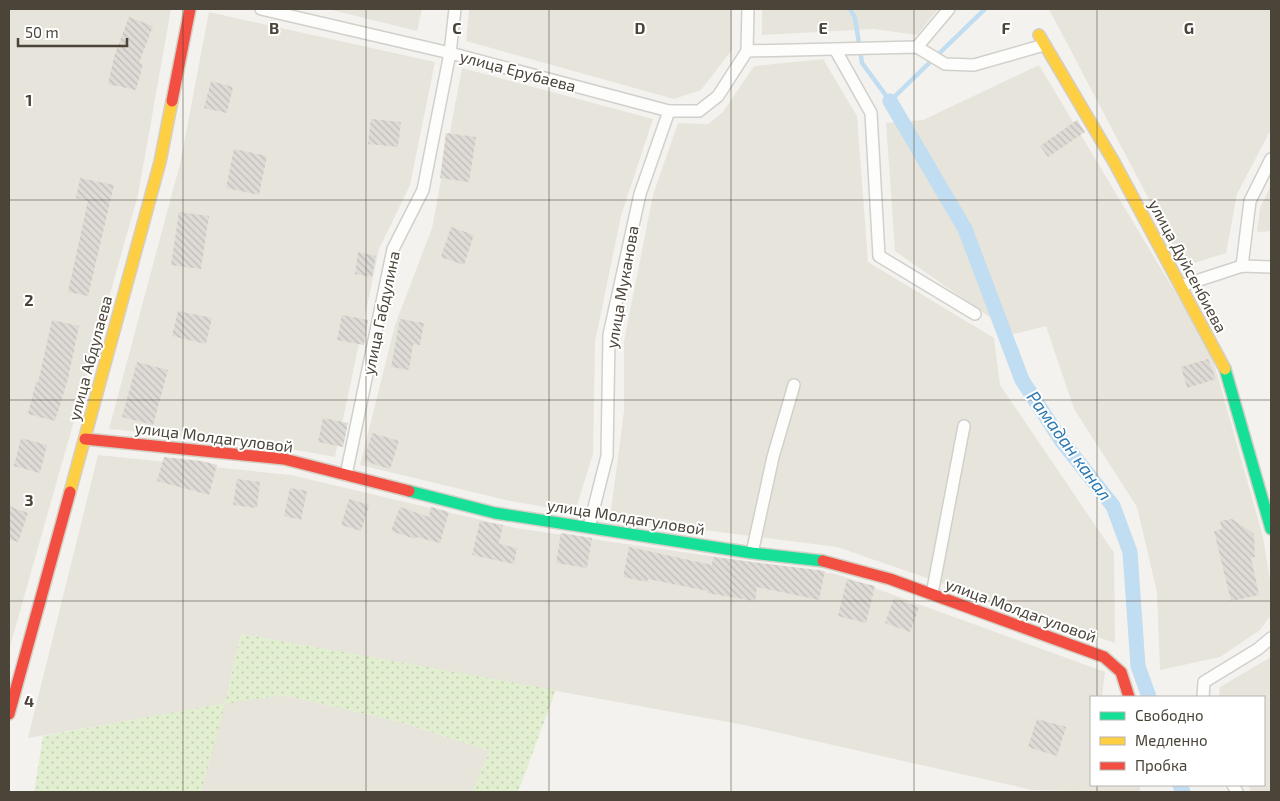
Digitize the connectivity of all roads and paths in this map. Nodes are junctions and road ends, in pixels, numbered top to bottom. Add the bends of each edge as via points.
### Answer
1 (190, 9) edge
2 (260, 9) edge
3 (455, 9) edge
4 (748, 9) edge
5 (949, 9) edge
6 (916, 47) junction
7 (836, 49) junction
8 (747, 51) junction
9 (450, 53) junction
10 (669, 111) junction
11 (1271, 159) edge
12 (1242, 266) junction
13 (1271, 267) edge
14 (1181, 286) junction
15 (975, 314) dead end
16 (794, 385) dead end
17 (964, 426) dead end
18 (85, 439) junction
19 (346, 475) junction
20 (589, 527) junction
21 (1271, 529) edge
22 (752, 552) junction
23 (932, 594) junction
24 (1271, 638) edge
25 (1129, 696) edge
26 (1203, 696) edge
27 (9, 714) edge

1 - 18 street, улица Абдулаева via 160,162
2 - 9 street, улица Ерубаева
3 - 9 street, улица Габдулина
4 - 8 street
5 - 6 street
6 - 7 street
6 - 14 street, улица Дуйсенбиева via 945,64 974,66 1041,40 1114,162
7 - 8 street
7 - 15 street via 871,113 879,256
8 - 10 street, улица Ерубаева via 718,96 699,111
9 - 10 street, улица Ерубаева
9 - 19 street, улица Габдулина via 423,190 393,249
10 - 20 street, улица Муканова via 640,194 609,335 607,456
11 - 12 street via 1250,201
12 - 13 street
12 - 14 street
14 - 21 street, улица Дуйсенбиева via 1229,376
16 - 22 street via 773,457
17 - 23 street
18 - 19 street, улица Молдагуловой via 284,459
18 - 27 street, улица Абдулаева
19 - 20 street, улица Молдагуловой via 495,513
20 - 22 street, улица Молдагуловой
22 - 23 street, улица Молдагуловой via 833,562
23 - 25 street, улица Молдагуловой via 1104,657 1121,672
24 - 26 street via 1204,682

